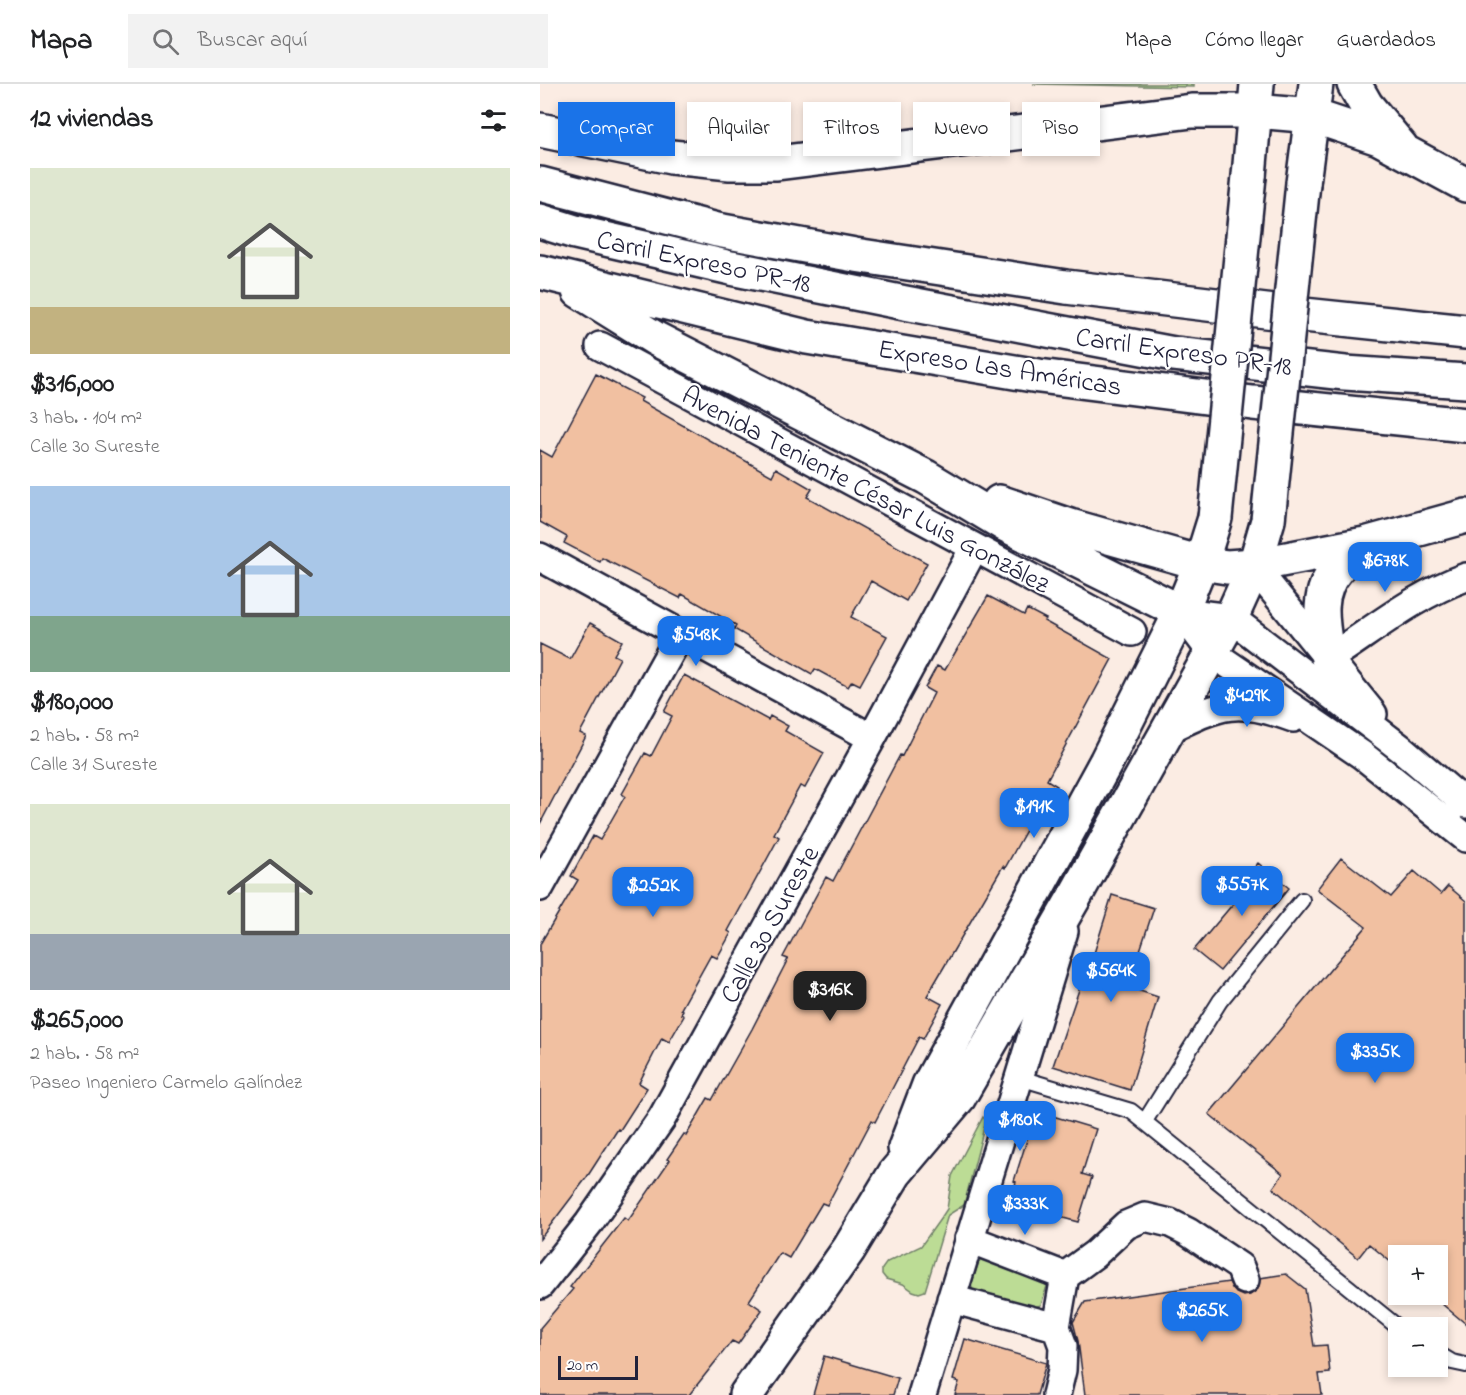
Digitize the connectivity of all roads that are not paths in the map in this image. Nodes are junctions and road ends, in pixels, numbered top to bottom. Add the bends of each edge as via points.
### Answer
1 (1316, 84) edge
2 (1354, 84) edge
3 (1213, 97) edge
4 (1256, 98) edge
5 (1313, 116) junction
6 (540, 130) edge
7 (1406, 153) junction
8 (540, 184) edge
9 (1466, 185) edge
10 (540, 221) edge
11 (548, 274) edge
12 (905, 303) junction
13 (1466, 332) edge
14 (600, 346) dead end
15 (1466, 367) edge
16 (1466, 381) edge
17 (1466, 426) edge
18 (926, 477) junction
19 (1466, 516) edge
20 (1365, 544) junction
21 (974, 548) junction
22 (540, 557) edge
23 (1201, 563) junction
24 (1255, 565) junction
25 (1466, 577) edge
26 (1181, 612) junction
27 (1231, 618) junction
28 (1132, 632) dead end
29 (681, 633) junction
30 (1212, 653) junction
31 (1328, 659) junction
32 (1323, 728) junction
33 (1169, 729) junction
34 (873, 738) junction
35 (1403, 750) junction
36 (1466, 804) edge
37 (1466, 838) edge
38 (540, 887) edge
39 (1075, 896) junction
40 (1302, 900) dead end
41 (1020, 1078) junction
42 (1145, 1121) junction
43 (895, 1173) junction
44 (969, 1239) junction
45 (1065, 1276) junction
46 (1245, 1280) dead end
47 (540, 1285) edge
48 (951, 1299) junction
49 (1388, 1318) edge
50 (1056, 1327) junction
51 (1448, 1360) edge
52 (1466, 1365) edge
53 (746, 1395) edge
54 (922, 1395) edge
55 (1056, 1395) edge

1 - 5 main road
2 - 7 main road via 1366,105
3 - 4 main road
3 - 6 main road via 1192,111 777,163 671,157
4 - 5 main road
4 - 23 main road, bridge via 1215,518
5 - 7 main road via 1379,138
5 - 24 main road, bridge via 1268,520
7 - 9 main road
8 - 13 main road via 717,230 855,255 1066,287
10 - 12 main road, Carril Expreso PR-18 via 731,268
11 - 17 main road, Expreso Las Américas via 807,337 1038,376
11 - 18 main road via 656,339
12 - 15 main road, Carril Expreso PR-18 via 1348,350
12 - 16 main road, Carril Expreso PR-18 via 1174,354 1345,373
14 - 21 street, Avenida Teniente César Luis González
18 - 23 main road via 1070,526
18 - 26 main road via 1006,525
19 - 20 main road
20 - 24 main road
20 - 31 main road via 1337,568 1321,600
21 - 28 street, Avenida Teniente César Luis González
21 - 34 street, Calle 30 Sureste
22 - 29 street
23 - 24 main road via 1227,567
23 - 26 main road
24 - 27 main road
24 - 31 street
25 - 31 street via 1401,609
26 - 27 street
26 - 30 street
26 - 43 main road via 1106,762 929,1085
27 - 30 main road
27 - 35 street
29 - 34 street
29 - 38 street
30 - 32 street
30 - 33 main road
31 - 35 street
32 - 33 street via 1261,707 1239,705 1209,710
32 - 37 street
33 - 39 main road
34 - 47 street, Calle 30 Sureste via 662,1118
35 - 36 street
39 - 41 street
39 - 43 main road via 959,1097
40 - 42 lane via 1220,1001
41 - 42 lane via 1131,1112
41 - 44 street
42 - 49 lane
43 - 53 main road via 849,1249
44 - 45 street
44 - 48 street
45 - 46 street via 1126,1225 1144,1217 1188,1232 1240,1267
45 - 50 street
48 - 50 street
48 - 54 street
50 - 55 street via 1064,1346
51 - 52 lane

